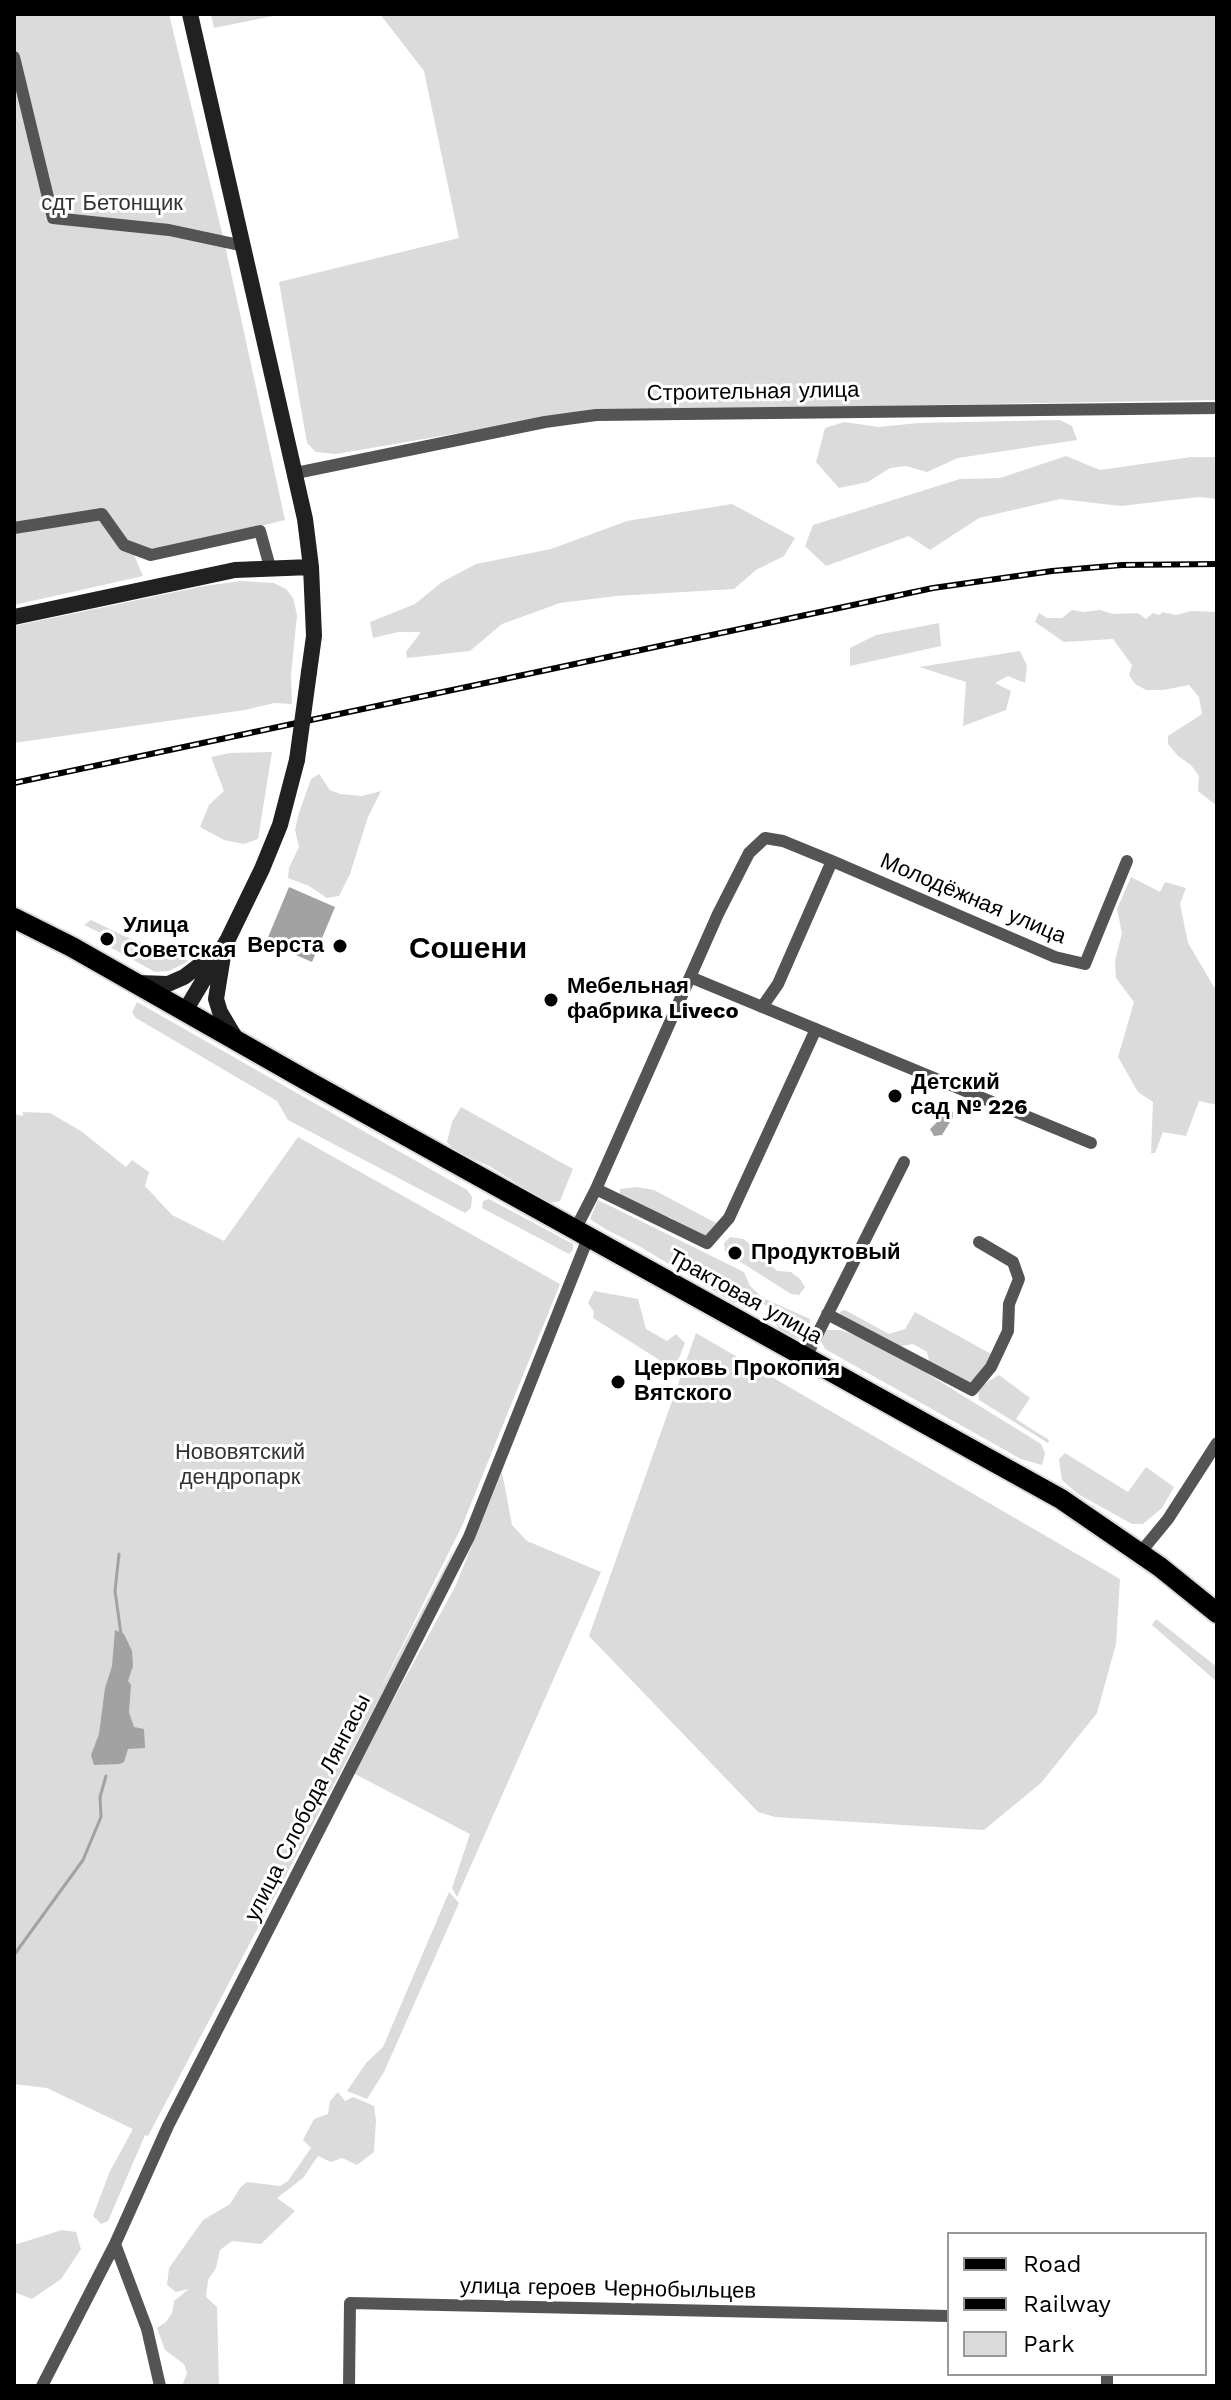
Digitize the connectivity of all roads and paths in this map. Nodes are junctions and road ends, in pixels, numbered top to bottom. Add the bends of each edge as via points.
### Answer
1 (190, 14) edge
2 (14, 57) edge
3 (244, 246) junction
4 (1217, 408) edge
5 (296, 473) junction
6 (14, 528) edge
7 (270, 567) junction
8 (311, 567) junction
9 (14, 617) edge
10 (832, 861) junction
11 (1127, 861) dead end
12 (14, 918) edge
13 (228, 939) junction
14 (690, 977) junction
15 (135, 983) junction
16 (762, 1007) junction
17 (185, 1011) junction
18 (816, 1029) junction
19 (238, 1042) junction
20 (1091, 1143) dead end
21 (904, 1162) dead end
22 (596, 1189) junction
23 (582, 1234) junction
24 (979, 1242) dead end
25 (827, 1314) junction
26 (806, 1357) junction
27 (1217, 1443) edge
28 (1140, 1553) junction
29 (1217, 1613) edge
30 (115, 2244) junction
31 (947, 2316) edge
32 (42, 2386) edge
33 (160, 2386) edge
34 (349, 2386) edge

1 - 3 main road
2 - 3 street via 53,218 169,230
3 - 5 main road
4 - 5 street, Строительная улица via 596,415
5 - 8 main road
6 - 7 street via 102,514 124,545 151,555 260,531
7 - 8 main road
7 - 9 main road via 195,577
8 - 13 main road, bridge via 314,636 297,760 268,854
10 - 11 street, Молодёжная улица via 1055,957 1085,964
10 - 14 street, Молодёжная улица via 765,838 749,853
10 - 16 street via 778,984
12 - 15 main road
13 - 15 main road via 184,977 168,984
13 - 17 main road
13 - 19 main road via 216,999
14 - 16 street
14 - 22 street, улица Слобода Лянгасы
15 - 17 main road
16 - 18 street
17 - 19 main road, Трактовая улица
18 - 20 street
18 - 22 street via 729,1218 707,1243
19 - 23 main road, Трактовая улица
21 - 25 street
22 - 23 street, улица Слобода Лянгасы
23 - 26 main road, Трактовая улица
23 - 30 street, улица Слобода Лянгасы via 469,1537 168,2126
24 - 25 street via 1013,1262 1019,1279 1009,1304 1008,1331 991,1367 972,1390
25 - 26 street
26 - 28 main road, Трактовая улица via 1061,1499
27 - 28 street
28 - 29 main road, Трактовая улица
30 - 32 street, улица Слобода Лянгасы
30 - 33 street via 147,2329
31 - 34 street, улица героев Чернобыльцев via 350,2303

